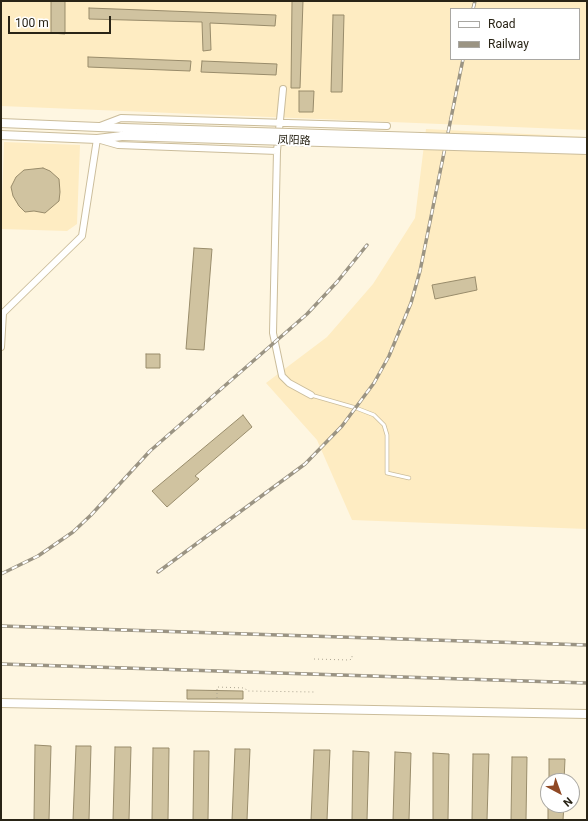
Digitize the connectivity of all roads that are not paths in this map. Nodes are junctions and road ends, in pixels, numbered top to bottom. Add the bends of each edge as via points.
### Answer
1 (283, 89) dead end
2 (280, 122) junction
3 (1, 123) edge
4 (387, 126) dead end
5 (96, 127) junction
6 (123, 132) junction
7 (1, 135) edge
8 (97, 138) junction
9 (587, 142) edge
10 (587, 150) edge
11 (277, 151) junction
12 (1, 346) edge
13 (311, 395) joint
14 (409, 478) dead end
15 (1, 704) edge
16 (587, 714) edge

1 - 2 street
2 - 4 street
2 - 5 street via 122,118
2 - 11 street
3 - 5 main road
5 - 6 main road
6 - 8 main road, 凤阳路
6 - 9 main road, 凤阳路, bridge
6 - 10 main road, 凤阳路, bridge
7 - 8 main road, 凤阳路
8 - 11 street via 118,145
8 - 12 street via 82,236 3,313
11 - 13 street via 273,333 282,376 288,383
13 - 14 lane via 374,415 384,425 387,435 387,473
15 - 16 main road

